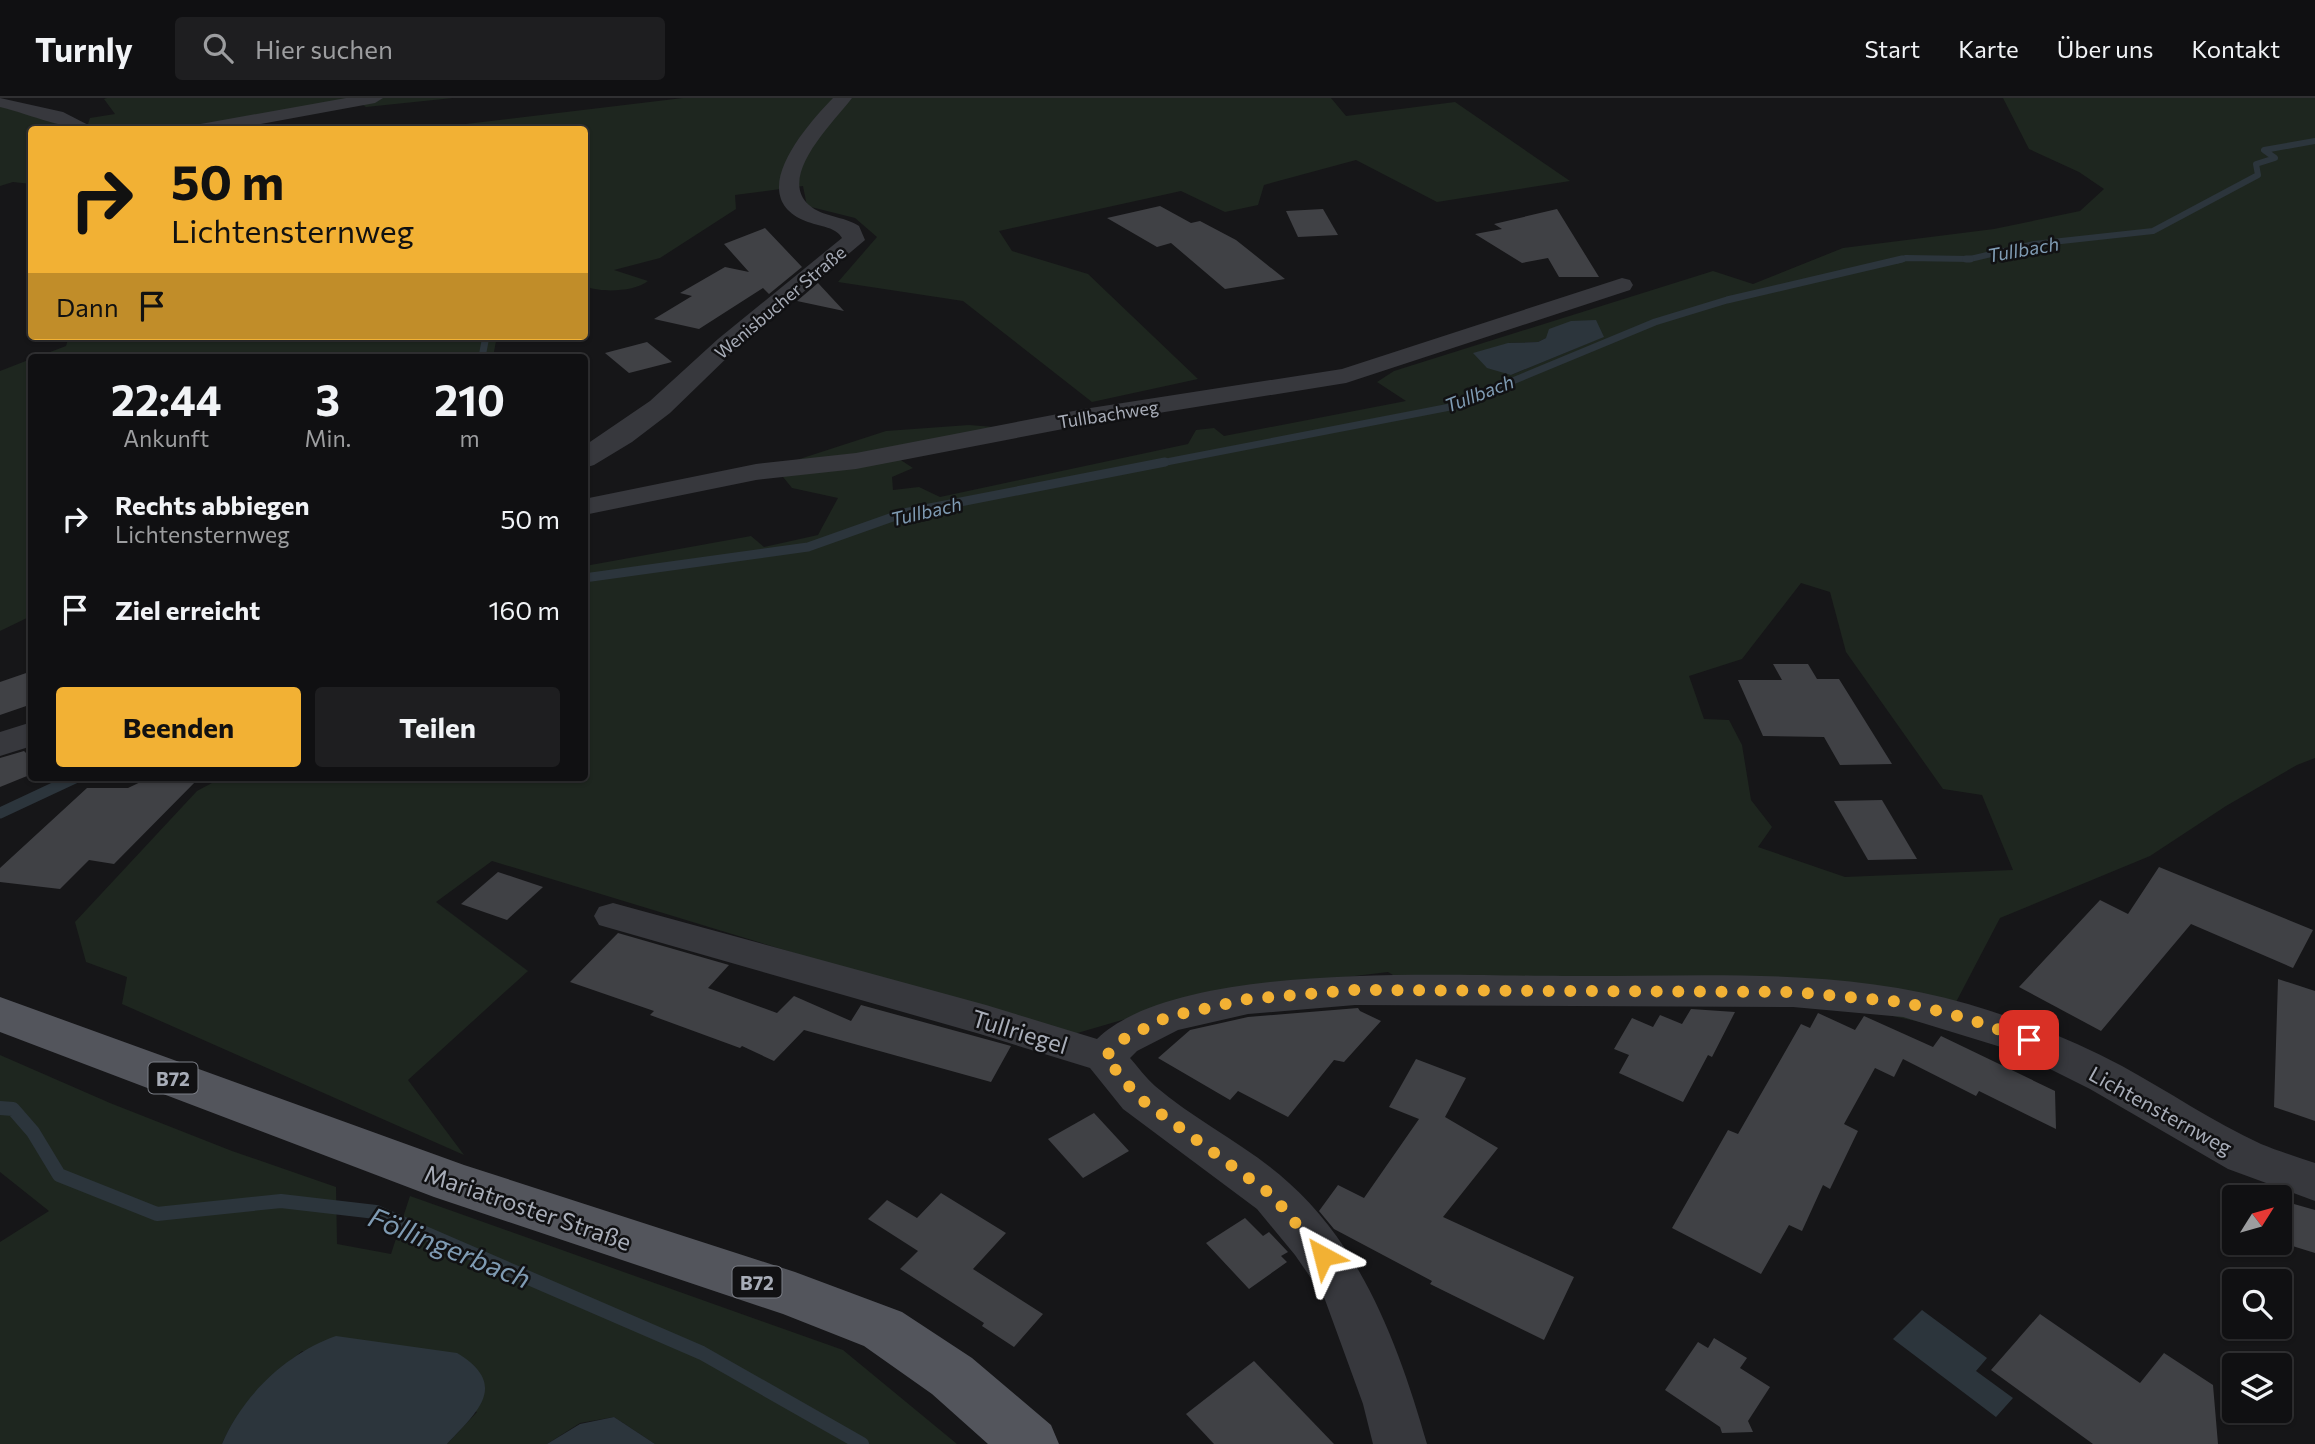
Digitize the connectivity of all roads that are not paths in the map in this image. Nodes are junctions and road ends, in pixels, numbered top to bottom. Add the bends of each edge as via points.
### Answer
1 (375, 98) edge
2 (843, 98) edge
3 (0, 102) edge
4 (80, 126) edge
5 (218, 126) edge
6 (1622, 285) dead end
7 (588, 457) edge
8 (588, 506) edge
9 (28, 734) edge
10 (0, 745) edge
11 (613, 916) dead end
12 (0, 1014) edge
13 (1105, 1057) junction
14 (2315, 1182) edge
15 (1030, 1444) edge
16 (1400, 1444) edge

1 - 5 street
2 - 7 street, Wenisbucher Straße via 810,134 789,186 801,210 845,227 854,240 727,344 660,408
3 - 4 street
6 - 8 street, Tullbachweg via 1346,376 1084,417 856,461 756,472
9 - 10 street
11 - 13 street, Tullriegel
12 - 15 main road, Mariatroster Straße / B72 via 452,1182 794,1294 883,1329 952,1376
13 - 14 street, Lichtensternweg via 1122,1040 1167,1017 1248,999 1354,990 1793,992 1903,1002 2029,1040 2105,1077 2244,1156
13 - 16 street via 1138,1097 1273,1196 1312,1241 1345,1288

